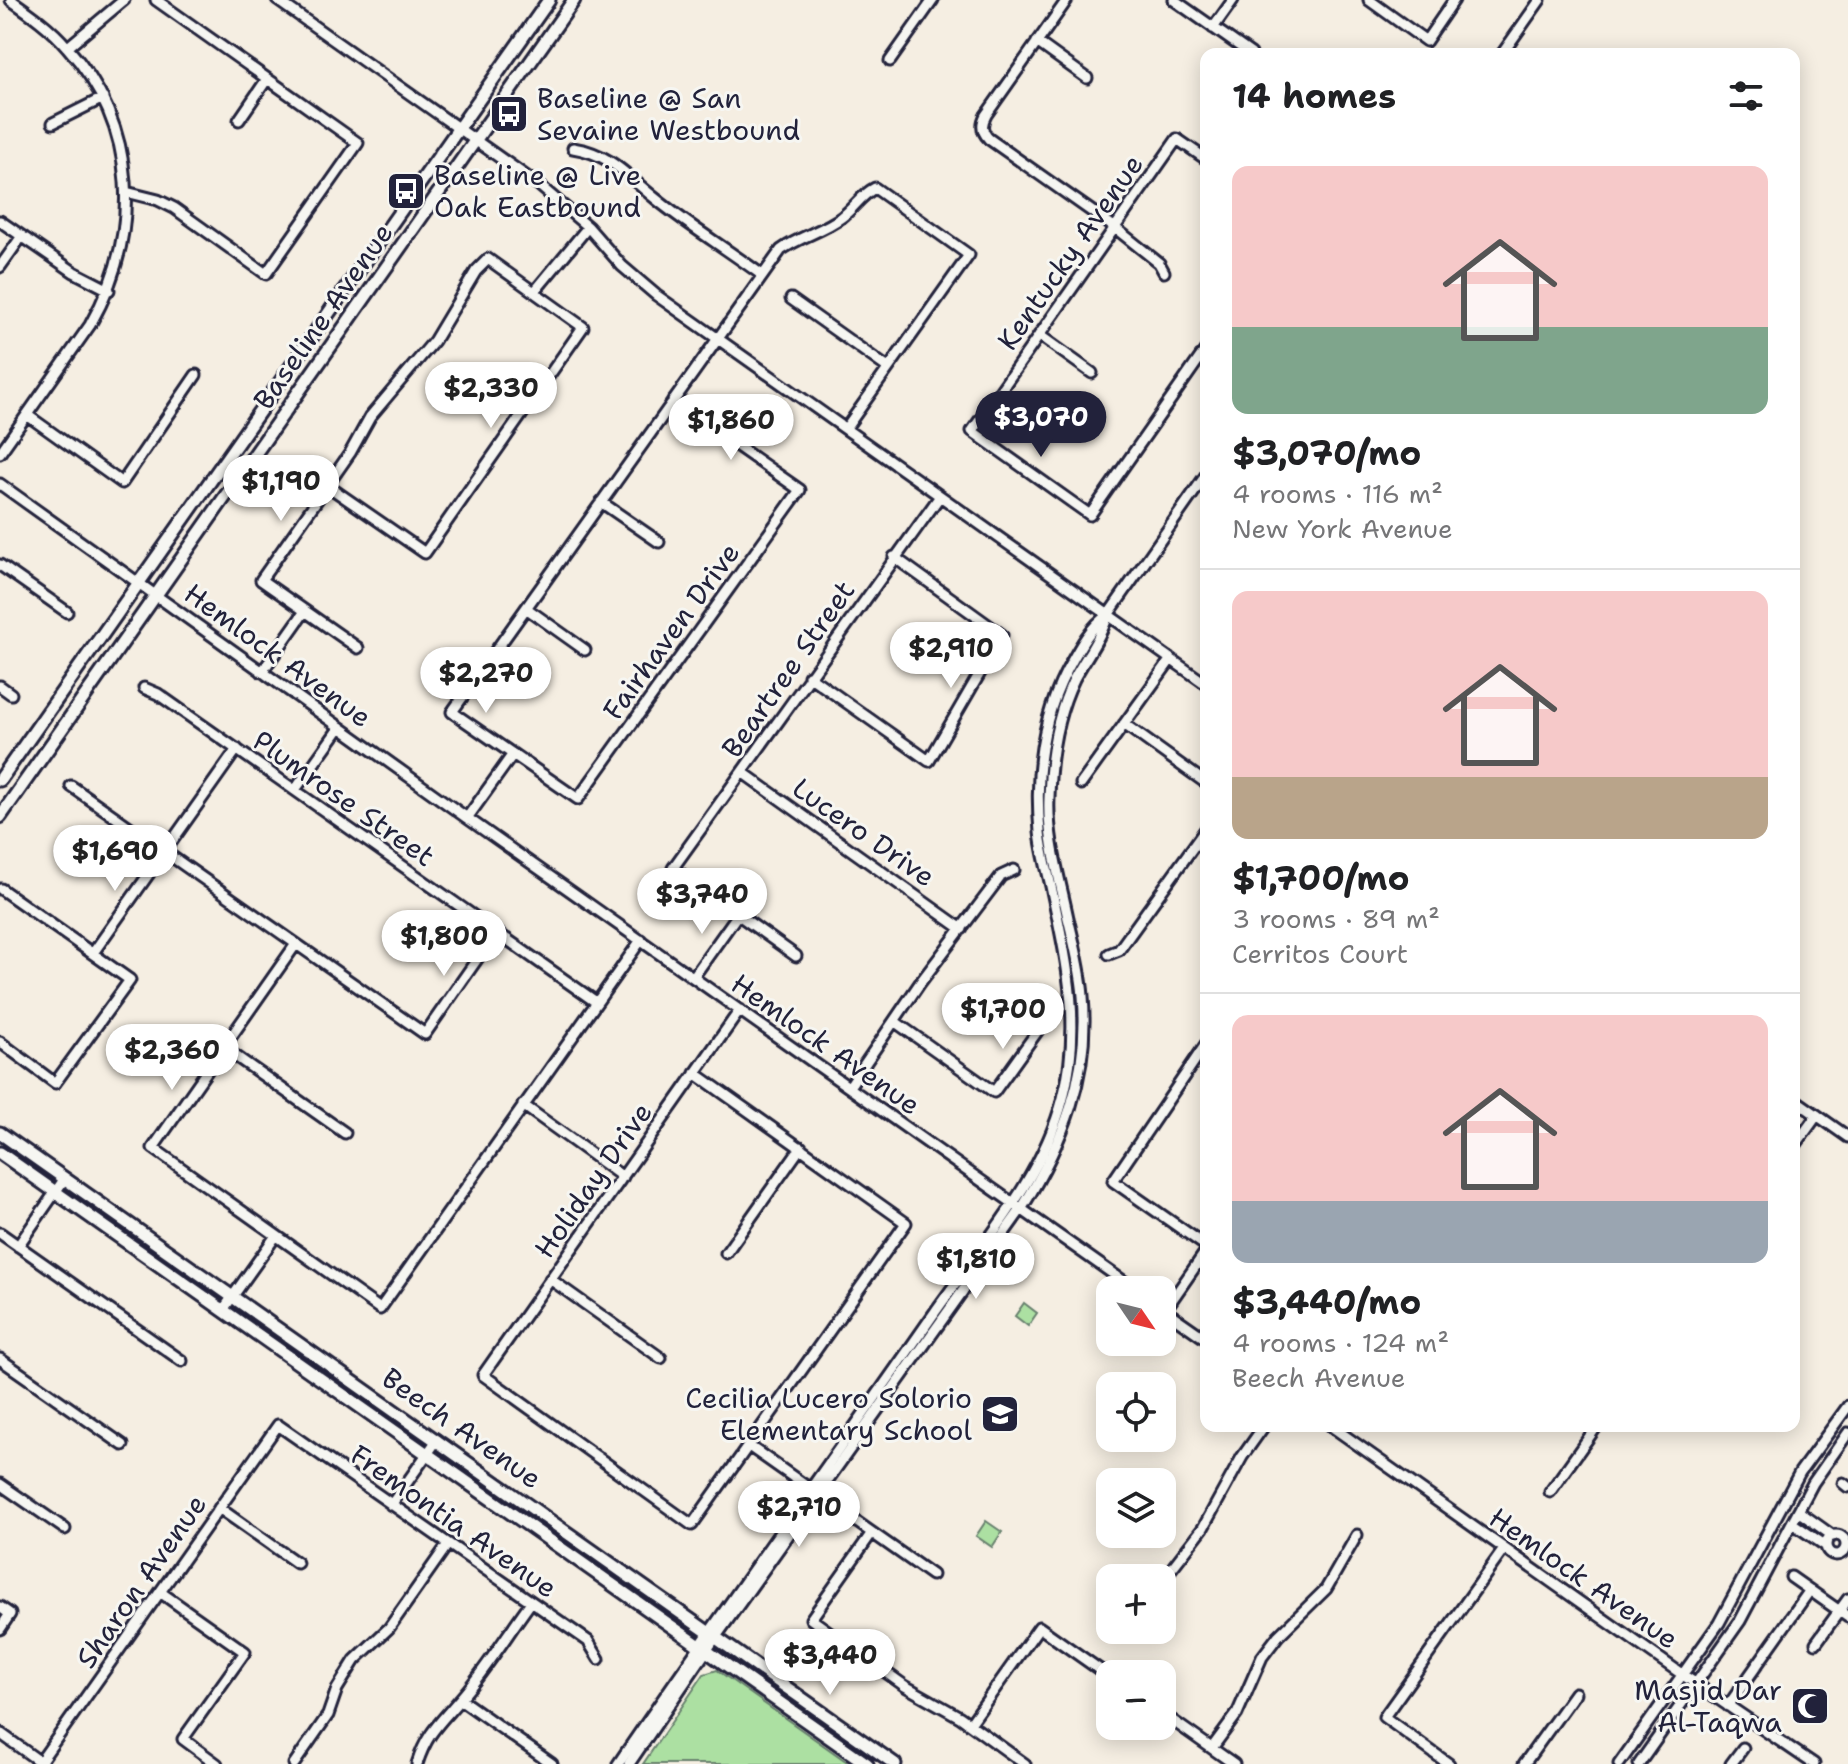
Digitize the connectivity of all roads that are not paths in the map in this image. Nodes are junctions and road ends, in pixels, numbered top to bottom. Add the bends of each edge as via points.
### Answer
1 (11, 0) edge
2 (124, 0) edge
3 (156, 0) edge
4 (277, 0) edge
5 (549, 0) edge
6 (574, 0) edge
7 (933, 0) edge
8 (1067, 0) edge
9 (1174, 0) edge
10 (1233, 0) edge
11 (1369, 0) edge
12 (1454, 0) edge
13 (1540, 0) edge
14 (1213, 28) junction
15 (1037, 42) junction
16 (68, 47) junction
17 (1242, 48) edge
18 (1506, 48) edge
19 (890, 61) dead end
20 (1087, 78) dead end
21 (267, 79) junction
22 (103, 98) junction
23 (239, 120) dead end
24 (53, 123) dead end
25 (458, 129) junction
26 (475, 141) junction
27 (573, 148) dead end
28 (1200, 155) edge
29 (126, 192) junction
30 (0, 221) edge
31 (588, 227) junction
32 (1114, 227) junction
33 (22, 236) junction
34 (0, 267) edge
35 (1164, 272) dead end
36 (762, 275) junction
37 (109, 290) junction
38 (535, 291) junction
39 (791, 299) dead end
40 (1039, 335) junction
41 (718, 339) junction
42 (1200, 358) edge
43 (888, 368) junction
44 (1092, 373) dead end
45 (196, 375) dead end
46 (673, 401) junction
47 (27, 415) junction
48 (846, 428) junction
49 (0, 453) edge
50 (0, 484) edge
51 (1200, 484) edge
52 (328, 486) junction
53 (940, 496) junction
54 (601, 502) junction
55 (659, 542) dead end
56 (894, 557) junction
57 (0, 565) edge
58 (139, 582) junction
59 (156, 594) junction
60 (526, 608) junction
61 (305, 611) junction
62 (67, 612) dead end
63 (1108, 615) junction
64 (358, 648) dead end
65 (585, 650) dead end
66 (1171, 659) junction
67 (262, 672) junction
68 (809, 676) junction
69 (1200, 680) edge
70 (0, 686) edge
71 (144, 688) dead end
72 (11, 694) dead end
73 (1124, 724) junction
74 (340, 727) junction
75 (237, 749) junction
76 (513, 754) junction
77 (742, 772) junction
78 (1200, 779) edge
79 (0, 780) edge
80 (1081, 784) dead end
81 (71, 786) dead end
82 (295, 790) junction
83 (0, 817) edge
84 (467, 818) junction
85 (1200, 844) edge
86 (164, 852) junction
87 (1014, 870) dead end
88 (1, 889) edge
89 (738, 914) junction
90 (962, 929) junction
91 (496, 932) junction
92 (641, 940) junction
93 (296, 944) junction
94 (93, 953) junction
95 (1109, 954) dead end
96 (796, 956) dead end
97 (694, 976) junction
98 (596, 1002) junction
99 (740, 1010) junction
100 (894, 1021) junction
101 (1039, 1029) dead end
102 (2, 1047) edge
103 (224, 1048) junction
104 (1200, 1062) edge
105 (695, 1073) junction
106 (849, 1087) junction
107 (1800, 1103) edge
108 (523, 1105) junction
109 (1817, 1115) junction
110 (0, 1133) edge
111 (345, 1133) dead end
112 (1848, 1137) edge
113 (1800, 1139) edge
114 (801, 1147) junction
115 (0, 1153) edge
116 (623, 1177) junction
117 (65, 1178) junction
118 (56, 1192) junction
119 (1018, 1205) junction
120 (0, 1233) edge
121 (275, 1237) junction
122 (1200, 1245) edge
123 (18, 1246) junction
124 (726, 1253) dead end
125 (1200, 1257) edge
126 (1117, 1276) edge
127 (550, 1279) junction
128 (1176, 1291) edge
129 (233, 1297) junction
130 (223, 1310) junction
131 (1176, 1318) edge
132 (1200, 1335) edge
133 (661, 1358) dead end
134 (0, 1359) edge
135 (182, 1361) dead end
136 (1848, 1406) edge
137 (278, 1425) joint
138 (1260, 1432) edge
139 (1339, 1432) edge
140 (1593, 1432) edge
141 (1848, 1433) edge
142 (437, 1440) junction
143 (123, 1445) dead end
144 (749, 1446) junction
145 (427, 1453) junction
146 (0, 1484) edge
147 (1550, 1492) dead end
148 (813, 1493) junction
149 (391, 1505) junction
150 (219, 1508) junction
151 (1798, 1511) junction
152 (1792, 1523) junction
153 (65, 1529) dead end
154 (871, 1534) junction
155 (1357, 1535) dead end
156 (1833, 1536) junction
157 (1847, 1543) edge
158 (448, 1544) junction
159 (1826, 1546) junction
160 (1504, 1549) junction
161 (1839, 1554) junction
162 (1848, 1561) edge
163 (297, 1563) dead end
164 (1175, 1564) edge
165 (932, 1575) dead end
166 (1791, 1577) dead end
167 (1810, 1590) junction
168 (160, 1592) junction
169 (1848, 1599) edge
170 (531, 1602) junction
171 (0, 1607) edge
172 (1844, 1614) edge
173 (0, 1629) edge
174 (711, 1635) junction
175 (1816, 1643) dead end
176 (702, 1648) junction
177 (599, 1659) dead end
178 (1096, 1667) edge
179 (1683, 1675) junction
180 (1697, 1684) junction
181 (1575, 1693) dead end
182 (460, 1699) junction
183 (1728, 1706) junction
184 (1176, 1723) edge
185 (970, 1724) junction
186 (0, 1733) edge
187 (1212, 1748) junction
188 (1743, 1748) dead end
189 (545, 1762) edge
190 (42, 1763) edge
191 (217, 1764) edge
192 (294, 1764) edge
193 (417, 1764) edge
194 (618, 1764) edge
195 (629, 1764) edge
196 (867, 1764) edge
197 (895, 1764) edge
198 (1025, 1764) edge
199 (1234, 1764) edge
200 (1449, 1764) edge
201 (1524, 1764) edge
202 (1619, 1764) edge
203 (1639, 1764) edge
204 (1731, 1764) edge
205 (1814, 1764) edge

1 - 16 street
2 - 16 street
3 - 21 street
4 - 25 street
5 - 25 main road, Baseline Avenue
6 - 26 main road, Baseline Avenue
7 - 19 street
8 - 15 street
9 - 14 street
10 - 14 street
11 - 12 street via 1426,41
13 - 18 street
14 - 17 street
15 - 20 street
15 - 32 street via 982,128 989,139
16 - 22 street
21 - 23 street
21 - 29 street via 358,143 266,274 174,208
22 - 24 street
22 - 29 street via 118,142
25 - 26 street
25 - 58 main road, Baseline Avenue
26 - 31 street
26 - 59 main road, Baseline Avenue
27 - 36 street via 595,151
28 - 32 street, Kentucky Avenue via 1177,139
29 - 37 street via 124,237
30 - 33 street
31 - 38 street
31 - 41 street via 622,266
32 - 35 street
32 - 40 street, Kentucky Avenue
33 - 34 street
33 - 37 street
36 - 41 street
36 - 43 street via 795,239 840,218 875,188 969,255
37 - 47 street
38 - 52 street via 488,259 434,341 370,417
38 - 52 street via 583,327 425,553
39 - 43 street
40 - 42 street, Kentucky Avenue via 972,431 1090,515
40 - 44 street
41 - 46 street
41 - 48 street
43 - 48 street
45 - 47 street via 122,483
46 - 54 street
46 - 76 street, Fairhaven Drive via 800,490 578,799
47 - 49 street
48 - 53 street
50 - 58 street, Hemlock Avenue
51 - 63 street
52 - 61 street via 261,580
53 - 56 street, Beartree Street
53 - 63 street
54 - 55 street
54 - 60 street
56 - 68 street, Beartree Street
56 - 68 street via 1002,635 929,761
57 - 62 street
58 - 59 street, Hemlock Avenue
58 - 79 main road, Baseline Avenue
59 - 67 street, Hemlock Avenue
59 - 83 main road, Baseline Avenue
60 - 65 street
60 - 76 street via 452,712
61 - 64 street
61 - 67 street
63 - 66 street
63 - 119 street via 1062,710 1049,784 1051,835 1083,995 1079,1080 1044,1173
66 - 69 street
66 - 73 street
67 - 74 street, Hemlock Avenue
68 - 77 street, Beartree Street
70 - 72 street
71 - 75 street, Plumrose Street
73 - 78 street
73 - 80 street
74 - 82 street
74 - 84 street, Hemlock Avenue
75 - 82 street, Plumrose Street
75 - 86 street
76 - 84 street
77 - 89 street, Beartree Street via 673,868
77 - 90 street, Lucero Drive
81 - 86 street
82 - 91 street, Plumrose Street
84 - 92 street, Hemlock Avenue
85 - 95 street via 1119,950
86 - 93 street
86 - 94 street
87 - 90 street via 1001,876
88 - 94 street
89 - 96 street
89 - 97 street
90 - 100 street
91 - 93 street via 425,1034
91 - 98 street, Plumrose Street
92 - 97 street, Hemlock Avenue
92 - 98 street
93 - 103 street
94 - 102 street via 130,980 55,1083
97 - 99 street, Hemlock Avenue
98 - 108 street
99 - 105 street, Holiday Drive
99 - 106 street, Hemlock Avenue
100 - 101 street via 994,1092
100 - 106 street
103 - 111 street
103 - 121 street via 153,1148
104 - 122 street via 1113,1181
105 - 114 street
105 - 116 street, Holiday Drive
106 - 119 street, Hemlock Avenue
107 - 109 street
108 - 116 street
108 - 121 street via 380,1309
109 - 112 street
109 - 113 street
110 - 117 main road, Beech Avenue
114 - 124 street
114 - 144 street via 906,1223
115 - 118 main road, Beech Avenue
116 - 127 street, Holiday Drive
117 - 118 street
117 - 129 main road, Beech Avenue
118 - 123 street
118 - 130 main road, Beech Avenue
119 - 126 street, Hemlock Avenue
119 - 148 street
120 - 123 street
121 - 129 street
123 - 135 street
125 - 128 street
127 - 133 street
127 - 144 street, Holiday Drive via 483,1375 692,1525
129 - 130 street
129 - 142 main road, Beech Avenue
130 - 145 main road, Beech Avenue
131 - 132 street
134 - 143 street
136 - 179 street via 1800,1472 1727,1610
137 - 149 street, Fremontia Avenue
137 - 150 street, Sharon Avenue
138 - 164 street via 1203,1528
139 - 160 street, Hemlock Avenue
140 - 147 street
141 - 151 street
142 - 145 street
142 - 174 main road, Beech Avenue
144 - 148 street
145 - 149 street
145 - 176 main road, Beech Avenue
146 - 153 street
148 - 154 street
148 - 174 street
149 - 158 street, Fremontia Avenue
150 - 163 street
150 - 168 street, Sharon Avenue
151 - 152 street
151 - 156 street
152 - 159 street
152 - 180 street via 1740,1621
154 - 165 street
154 - 185 street via 811,1619 905,1686
155 - 187 street via 1326,1589 1262,1657 1237,1714
156 - 157 street
156 - 159 street
157 - 161 street
158 - 170 street, Fremontia Avenue
158 - 192 street via 389,1628 355,1660 328,1715
159 - 161 street
160 - 179 street, Hemlock Avenue
160 - 200 street via 1384,1717
161 - 162 street
166 - 167 street
167 - 172 street
167 - 183 street
168 - 190 street, Sharon Avenue
168 - 191 street via 245,1652 183,1739
169 - 172 street
170 - 177 street, Fremontia Avenue via 588,1641
170 - 182 street
171 - 173 street via 10,1614
172 - 175 street
174 - 176 street
174 - 197 main road, Beech Avenue
176 - 194 street
176 - 195 street
176 - 196 main road, Beech Avenue
178 - 185 street via 1039,1627
179 - 180 street, Hemlock Avenue
179 - 202 street
180 - 183 street, Hemlock Avenue
180 - 203 street
181 - 201 street
182 - 189 street
182 - 193 street via 431,1731
183 - 205 street, Hemlock Avenue
184 - 187 street
185 - 198 street
186 - 190 street
187 - 199 street
188 - 204 street

